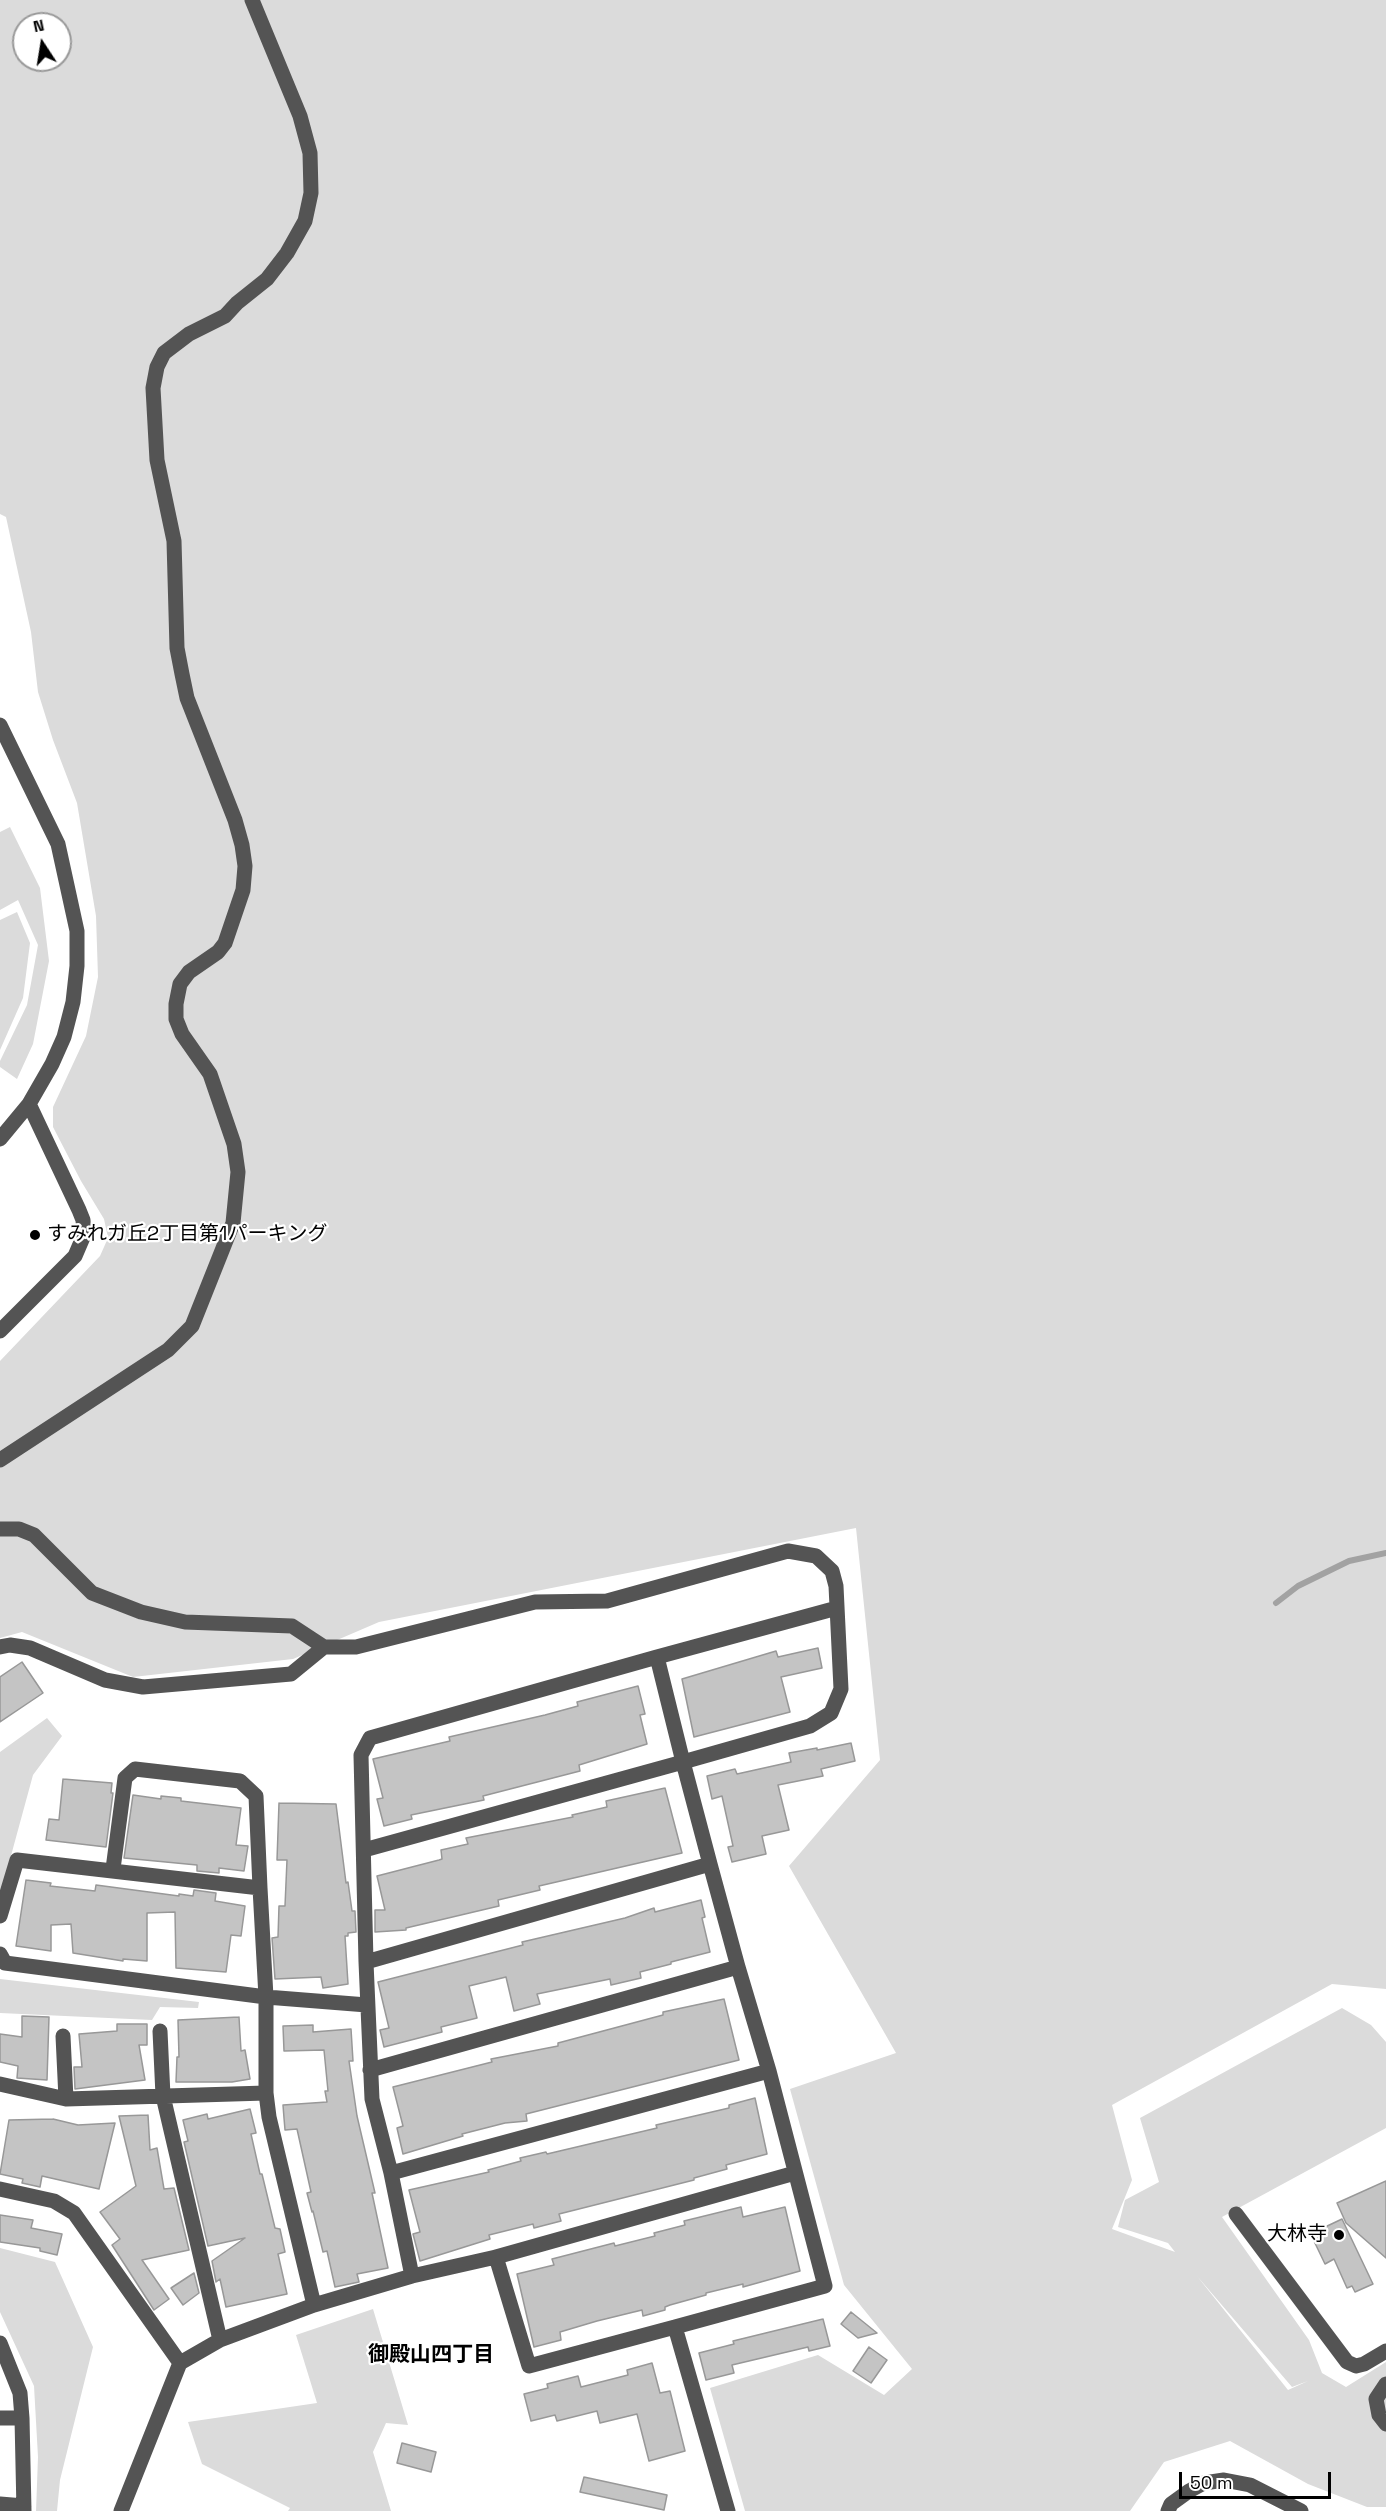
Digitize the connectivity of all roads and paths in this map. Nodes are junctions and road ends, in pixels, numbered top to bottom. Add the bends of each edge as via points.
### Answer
1 (252, 0) edge
2 (0, 725) edge
3 (29, 1104) junction
4 (0, 1139) edge
5 (0, 1331) edge
6 (0, 1460) edge
7 (0, 1529) edge
8 (837, 1608) junction
9 (0, 1647) edge
10 (324, 1647) junction
11 (657, 1657) junction
12 (683, 1762) junction
13 (364, 1850) junction
14 (710, 1864) junction
15 (113, 1869) junction
16 (260, 1888) junction
17 (0, 1916) edge
18 (0, 1954) edge
19 (366, 1962) junction
20 (738, 1967) junction
21 (266, 1997) junction
22 (367, 2005) junction
23 (160, 2031) dead end
24 (63, 2036) dead end
25 (370, 2070) junction
26 (769, 2071) junction
27 (0, 2084) edge
28 (266, 2093) junction
29 (163, 2096) junction
30 (66, 2099) junction
31 (391, 2173) junction
32 (795, 2173) junction
33 (0, 2189) edge
34 (1236, 2214) dead end
35 (496, 2257) junction
36 (412, 2276) junction
37 (314, 2305) junction
38 (675, 2327) junction
39 (220, 2340) junction
40 (0, 2343) edge
41 (1386, 2351) edge
42 (180, 2363) junction
43 (1386, 2384) edge
44 (0, 2418) edge
45 (22, 2418) junction
46 (1386, 2424) edge
47 (0, 2504) edge
48 (24, 2509) edge
49 (121, 2511) edge
50 (728, 2511) edge
51 (1168, 2511) edge
52 (1301, 2511) edge

1 - 6 street via 300,116 310,153 311,193 305,221 267,279 225,316 189,334 164,353 153,388 157,460 174,541 177,648 182,674 187,698 242,845 243,890 225,943 189,972 180,984 176,1004 182,1034 210,1074 234,1144 238,1172 233,1223 192,1326 168,1350
2 - 3 street via 58,844 77,932 73,1002 52,1064
3 - 4 street
3 - 5 street via 79,1209 84,1235 75,1257
7 - 10 street via 19,1529 34,1535 92,1593 141,1612 185,1622 292,1626
8 - 10 street via 832,1571 816,1556 788,1551 607,1600 535,1602 356,1647
8 - 11 street
8 - 12 street via 841,1689 831,1713 810,1726
9 - 10 street via 30,1648 105,1680 143,1687 291,1674
11 - 12 street
11 - 13 street via 369,1738 361,1755
12 - 13 street
12 - 14 street
13 - 19 street
14 - 19 street
14 - 20 street
15 - 16 street
15 - 16 street via 125,1778 135,1769 240,1781 256,1796
15 - 17 street via 17,1860
16 - 21 street
18 - 21 street via 5,1963
19 - 22 street
20 - 25 street
20 - 26 street
21 - 22 street
21 - 28 street
22 - 25 street
23 - 29 street
24 - 30 street
25 - 31 street via 372,2099
26 - 31 street
26 - 32 street
27 - 30 street
28 - 29 street
28 - 37 street
29 - 30 street
29 - 39 street
31 - 36 street
32 - 35 street
32 - 38 street via 825,2286
33 - 42 street via 54,2201 74,2213
34 - 41 street via 1347,2362 1364,2364
35 - 36 street
35 - 38 street via 529,2366
36 - 37 street
37 - 39 street
38 - 50 street
39 - 42 street
40 - 45 street via 20,2393
42 - 49 street
43 - 46 street via 1376,2399 1379,2415
44 - 45 street
45 - 48 street
47 - 48 street
51 - 52 street via 1189,2491 1204,2483 1224,2481 1250,2485

